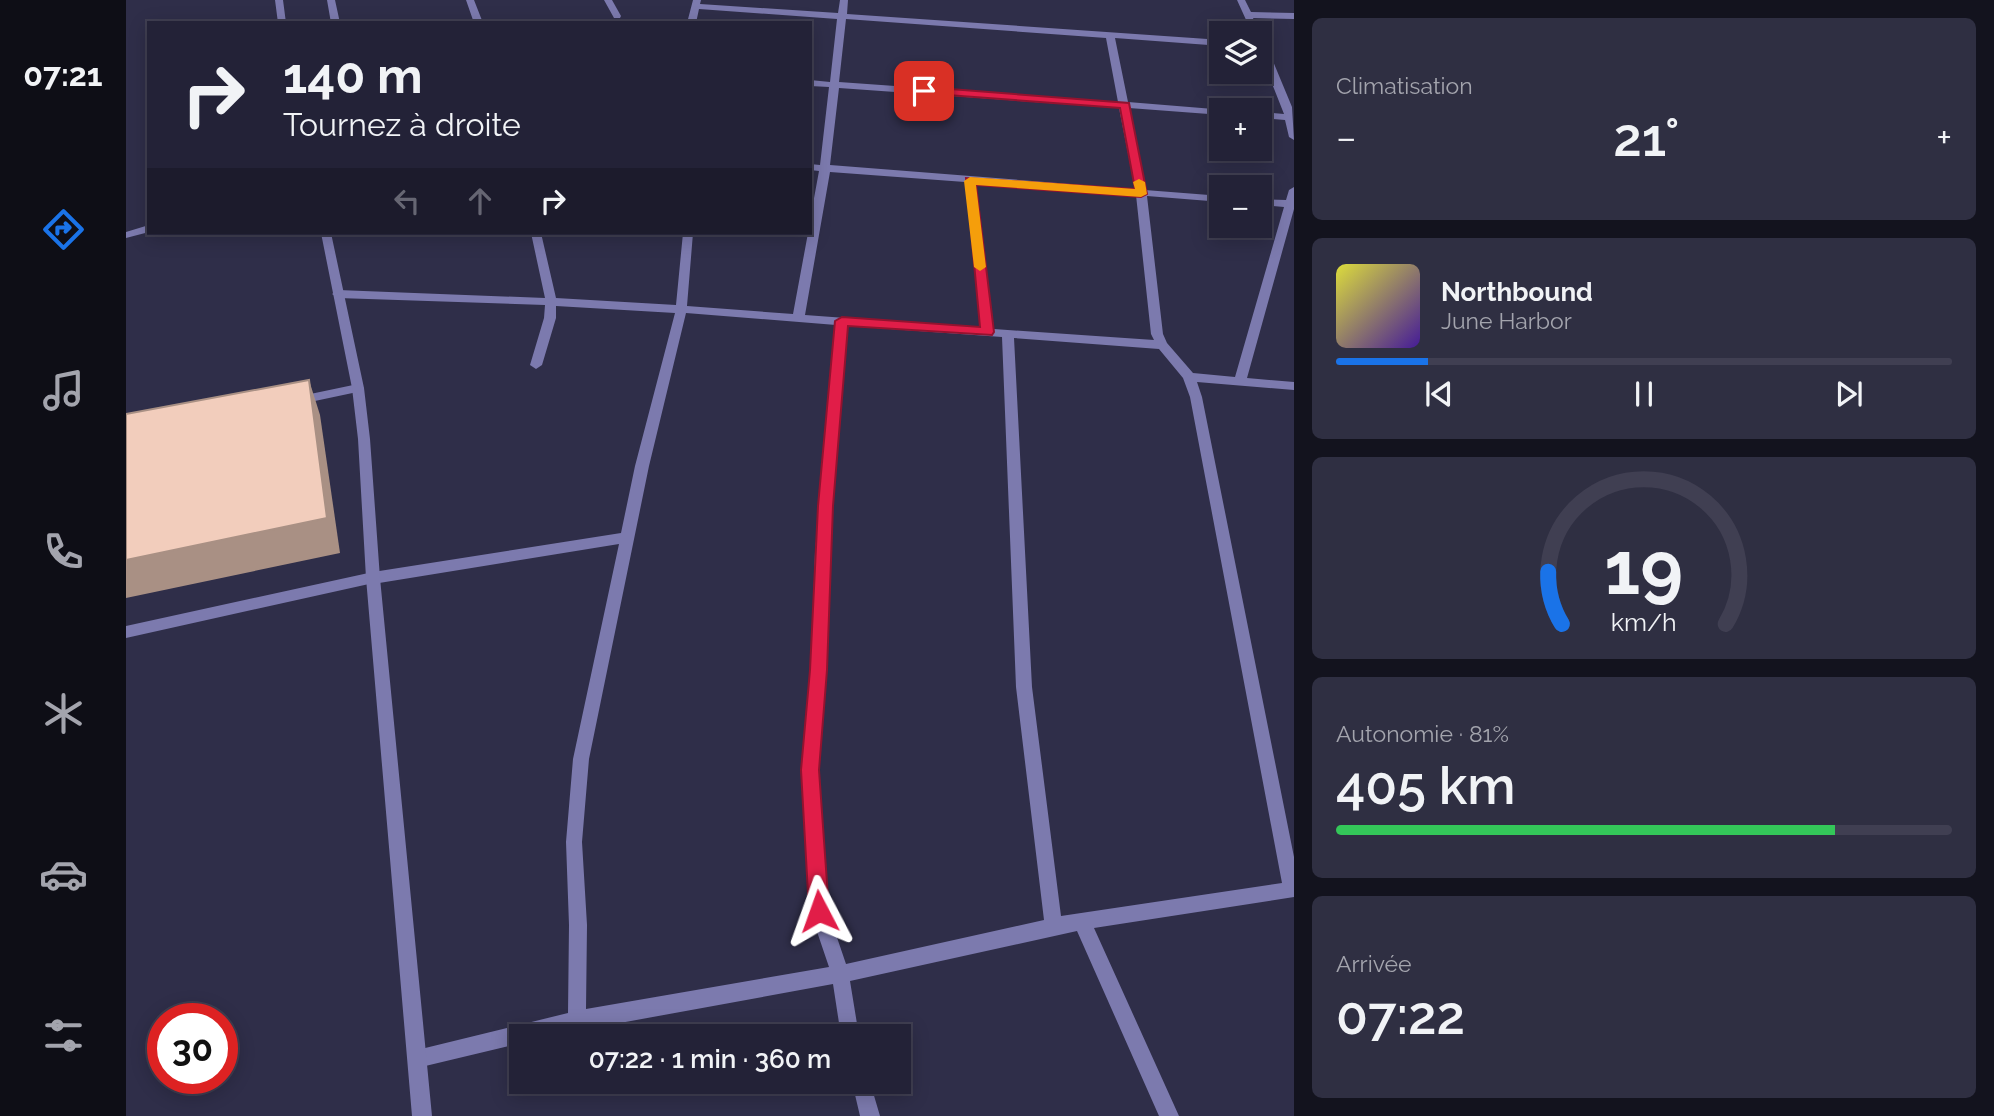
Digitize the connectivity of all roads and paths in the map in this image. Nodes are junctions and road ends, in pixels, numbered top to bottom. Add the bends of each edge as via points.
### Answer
1 (279, 0) edge
2 (331, 0) edge
3 (470, 0) edge
4 (608, 0) edge
5 (844, 0) edge
6 (1241, 0) edge
7 (696, 3) edge
8 (1249, 15) junction
9 (617, 16) dead end
10 (842, 16) junction
11 (1294, 16) edge
12 (282, 21) edge
13 (336, 21) edge
14 (477, 21) edge
15 (692, 21) edge
16 (1251, 21) edge
17 (1110, 35) junction
18 (1209, 42) edge
19 (1272, 70) edge
20 (812, 83) edge
21 (836, 85) junction
22 (1125, 106) junction
23 (1290, 109) edge
24 (1209, 111) edge
25 (1272, 113) edge
26 (1294, 137) edge
27 (812, 167) edge
28 (825, 168) junction
29 (970, 181) junction
30 (1294, 190) edge
31 (1141, 194) junction
32 (1209, 198) edge
33 (1272, 203) edge
34 (1291, 204) junction
35 (147, 229) edge
36 (126, 235) edge
37 (326, 235) edge
38 (536, 235) edge
39 (688, 235) edge
40 (338, 294) junction
41 (551, 300) junction
42 (681, 310) junction
43 (797, 319) junction
44 (842, 321) junction
45 (988, 332) junction
46 (1009, 334) junction
47 (1162, 345) junction
48 (536, 365) dead end
49 (1189, 377) junction
50 (1240, 382) junction
51 (1294, 386) edge
52 (358, 388) junction
53 (276, 404) edge
54 (627, 537) junction
55 (373, 578) junction
56 (126, 632) edge
57 (1293, 889) edge
58 (1083, 921) junction
59 (1053, 926) junction
60 (840, 974) junction
61 (577, 1020) junction
62 (848, 1024) edge
63 (417, 1059) junction
64 (864, 1094) edge
65 (422, 1116) edge
66 (870, 1116) edge
67 (1169, 1116) edge

1 - 12 street
2 - 13 street
3 - 14 street
4 - 9 street
5 - 10 street
6 - 8 street
7 - 10 street
7 - 15 street
8 - 11 street
8 - 16 street
10 - 17 street
10 - 21 street
17 - 18 street
17 - 22 street
19 - 23 street
20 - 21 street
21 - 22 street
21 - 28 street
22 - 24 street
22 - 31 street
23 - 25 street
23 - 26 street
27 - 28 street
28 - 29 street
28 - 43 street
29 - 31 street
29 - 45 street
30 - 34 street
31 - 32 street
31 - 47 street
33 - 34 street
34 - 50 street
35 - 36 street
37 - 40 street
38 - 41 street
39 - 42 street
40 - 41 street
40 - 52 street
41 - 42 street
41 - 48 street
42 - 43 street
42 - 54 street
43 - 44 street
44 - 45 street
44 - 60 street via 810,770 819,911
45 - 46 street
46 - 47 street
46 - 59 street via 1024,687
47 - 49 street
49 - 50 street
49 - 57 street
50 - 51 street
52 - 53 street
52 - 55 street
54 - 55 street
54 - 61 street via 576,794
55 - 56 street
55 - 63 street
57 - 58 street
58 - 59 street
58 - 67 street
59 - 60 street
60 - 61 street
60 - 62 street
61 - 63 street
63 - 65 street
64 - 66 street

